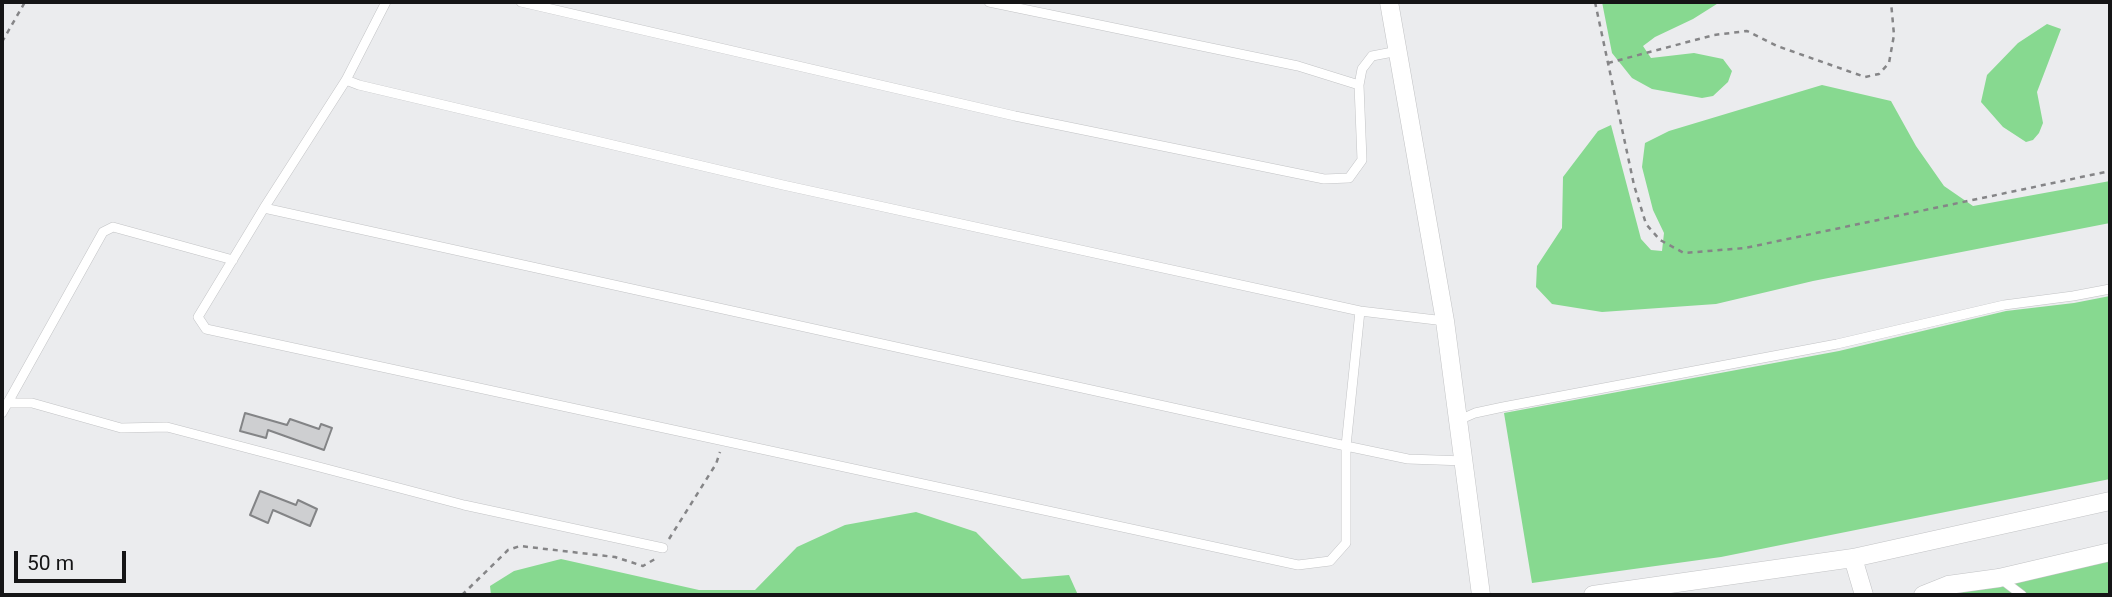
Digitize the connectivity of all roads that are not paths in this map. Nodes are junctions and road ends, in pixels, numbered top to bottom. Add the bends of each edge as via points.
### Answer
1 (386, 2) edge
2 (521, 2) edge
3 (989, 2) edge
4 (1389, 2) edge
5 (1398, 51) junction
6 (346, 80) junction
7 (1359, 85) junction
8 (264, 208) junction
9 (233, 260) junction
10 (2110, 289) edge
11 (1360, 311) junction
12 (1445, 321) junction
13 (7, 403) junction
14 (2, 413) edge
15 (1459, 420) junction
16 (1346, 446) junction
17 (1465, 461) junction
18 (2110, 501) edge
19 (663, 548) dead end
20 (2110, 552) edge
21 (1853, 558) junction
22 (1999, 578) junction
23 (1481, 595) edge
24 (1593, 595) edge
25 (1864, 595) edge
26 (1923, 595) edge
27 (2022, 595) edge

1 - 6 lane
2 - 7 lane via 1015,116 1324,178 1349,178 1362,160
3 - 7 lane via 1298,66
4 - 5 street
5 - 7 lane via 1373,56 1362,69
5 - 12 street
6 - 8 lane
6 - 11 lane via 783,185
8 - 9 lane
8 - 16 lane
9 - 13 lane via 113,228 103,232
9 - 16 lane via 198,317 206,329 1298,565 1330,561 1346,542
10 - 15 lane via 2004,304 1837,344 1503,407
11 - 12 lane
11 - 16 lane
12 - 15 street
13 - 14 lane
13 - 19 lane via 32,403 121,428 167,427 464,505
15 - 17 street
16 - 17 lane via 1408,459
17 - 23 street
18 - 21 street
20 - 22 street
21 - 24 street
21 - 25 street
22 - 26 street via 1948,585
22 - 27 lane

